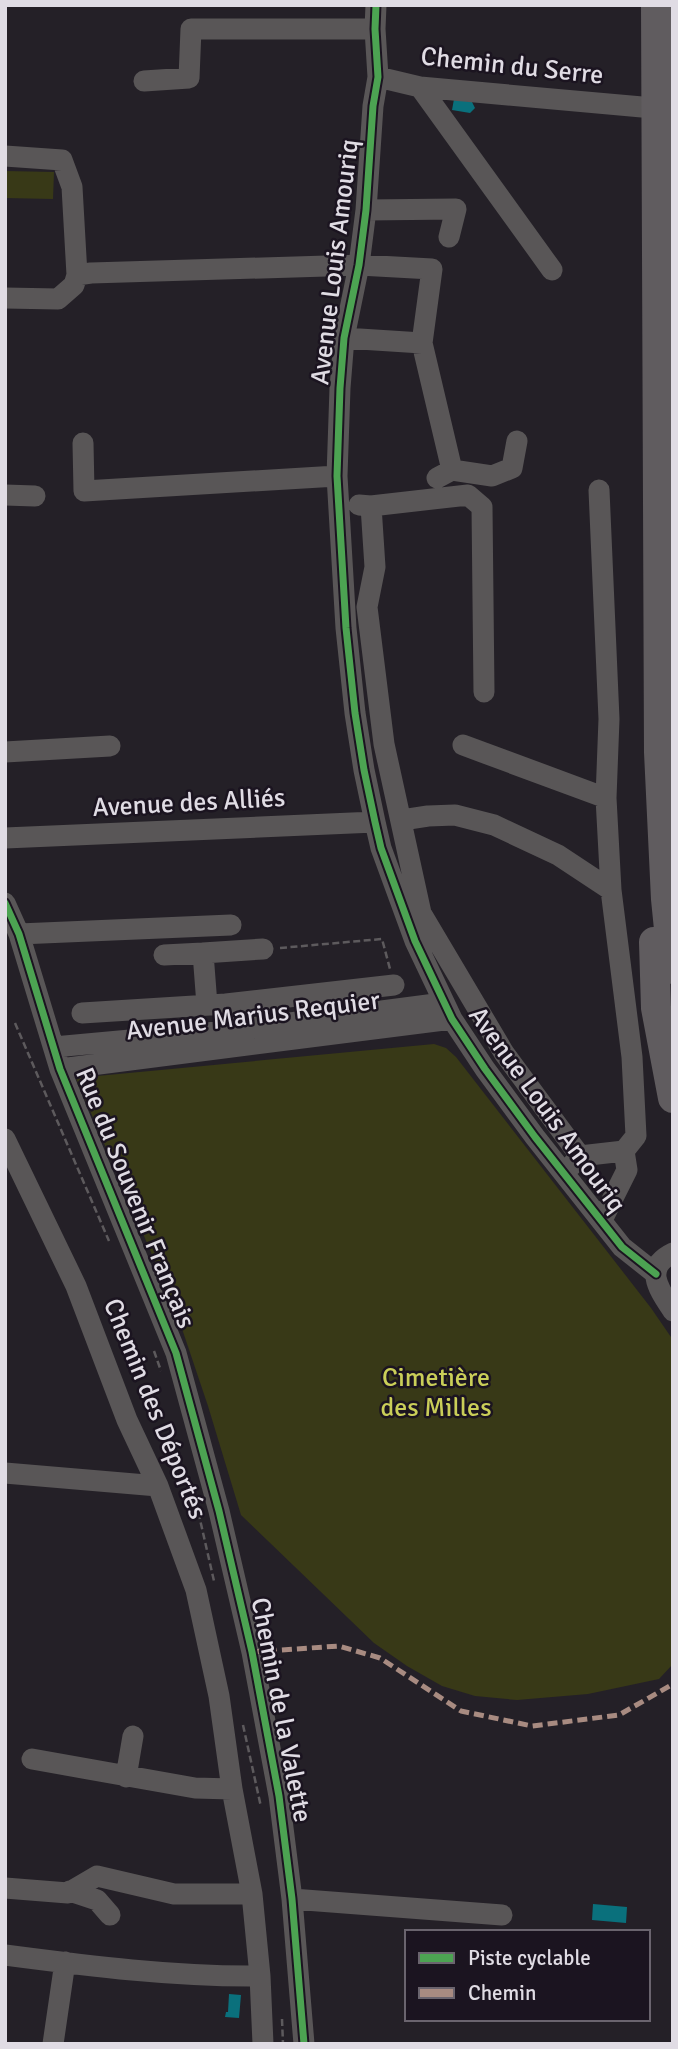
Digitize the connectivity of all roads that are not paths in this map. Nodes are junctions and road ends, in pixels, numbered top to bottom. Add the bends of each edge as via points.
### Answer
1 (376, 5) edge
2 (656, 5) edge
3 (375, 29) junction
4 (378, 77) junction
5 (144, 81) dead end
6 (420, 87) junction
7 (642, 107) dead end
8 (5, 156) edge
9 (366, 210) junction
10 (449, 237) dead end
11 (359, 265) junction
12 (552, 270) dead end
13 (77, 275) junction
14 (5, 298) edge
15 (344, 338) junction
16 (422, 343) junction
17 (517, 441) dead end
18 (83, 443) dead end
19 (337, 475) junction
20 (599, 490) dead end
21 (5, 495) edge
22 (34, 496) dead end
23 (340, 504) junction
24 (371, 506) junction
25 (484, 692) dead end
26 (463, 745) dead end
27 (110, 746) dead end
28 (5, 752) edge
29 (659, 752) junction
30 (606, 798) junction
31 (401, 820) junction
32 (375, 822) junction
33 (5, 838) edge
34 (611, 890) junction
35 (5, 903) edge
36 (231, 925) dead end
37 (19, 934) junction
38 (262, 950) road end
39 (203, 953) junction
40 (164, 955) dead end
41 (673, 970) edge
42 (394, 985) road end
43 (212, 1005) junction
44 (448, 1011) junction
45 (82, 1013) dead end
46 (230, 1039) junction
47 (205, 1042) junction
48 (54, 1047) junction
49 (60, 1069) junction
50 (673, 1098) edge
51 (5, 1139) edge
52 (624, 1151) junction
53 (580, 1156) junction
54 (565, 1173) junction
55 (601, 1220) junction
56 (622, 1247) junction
57 (670, 1254) edge
58 (656, 1274) junction
59 (670, 1303) edge
60 (5, 1473) edge
61 (158, 1486) junction
62 (219, 1511) joint
63 (133, 1736) dead end
64 (32, 1759) dead end
65 (126, 1777) junction
66 (232, 1789) junction
67 (5, 1888) edge
68 (70, 1891) junction
69 (252, 1894) junction
70 (292, 1899) junction
71 (110, 1915) dead end
72 (502, 1915) dead end
73 (5, 1955) edge
74 (65, 1962) junction
75 (260, 1976) junction
76 (52, 2044) edge
77 (263, 2044) edge
78 (304, 2044) edge

1 - 3 street, Avenue Louis Amouriq
2 - 29 highway
3 - 4 street, Avenue Louis Amouriq
3 - 5 street via 191,29 189,78
4 - 6 street, Chemin du Serre
4 - 9 street, Avenue Louis Amouriq
6 - 7 street, Chemin du Serre
6 - 12 street
8 - 13 street via 62,160 72,187
9 - 10 street via 456,209
9 - 11 street, Avenue Louis Amouriq
11 - 13 street
11 - 15 street, Avenue Louis Amouriq
11 - 16 street via 432,269
13 - 14 street via 74,285 58,299
15 - 16 street
15 - 19 street, Avenue Louis Amouriq
16 - 17 street via 444,474 492,476 512,468
18 - 19 street via 84,491
19 - 23 street, Avenue Louis Amouriq
20 - 30 street via 608,719
21 - 22 street
23 - 24 street
23 - 32 street, Avenue Louis Amouriq via 355,713
24 - 25 street via 468,495 482,507
24 - 31 street via 374,567 367,607 384,744
26 - 30 street
27 - 28 street
29 - 41 highway
29 - 50 highway via 650,864 656,1009
30 - 34 street
31 - 34 street via 455,815 494,825 558,855
31 - 53 street via 421,913 504,1053
32 - 33 street, Avenue des Alliés
32 - 44 street, Avenue Louis Amouriq via 415,941
34 - 52 street via 632,1058 636,1136
35 - 37 street, Rue du Souvenir Français
36 - 37 street
37 - 48 street, Rue du Souvenir Français
38 - 39 street
39 - 40 street
39 - 43 street
42 - 43 street
43 - 45 street
43 - 46 street
43 - 47 street
44 - 46 street, Avenue Marius Requier
44 - 54 street, Avenue Louis Amouriq via 499,1088
46 - 47 street, Avenue Marius Requier
47 - 48 street, Avenue Marius Requier
47 - 49 street, Avenue Marius Requier
48 - 49 street, Rue du Souvenir Français
49 - 62 street, Rue du Souvenir Français via 176,1353
51 - 61 street, Chemin des Déportés via 76,1286 127,1420
52 - 53 street
52 - 55 street via 627,1170
53 - 54 street
54 - 55 street, Avenue Louis Amouriq
55 - 56 street, Avenue Louis Amouriq
56 - 57 street, Avenue Louis Amouriq
56 - 58 street, Avenue Louis Amouriq
57 - 58 street
58 - 59 street
60 - 61 street
61 - 66 street, Chemin des Déportés via 196,1590 219,1696
62 - 70 street, Chemin de la Valette via 252,1652 279,1796
63 - 65 street
64 - 65 street
65 - 66 street
66 - 69 street, Chemin des Déportés
67 - 68 street
68 - 69 street via 97,1876 174,1894
68 - 71 street via 97,1900
69 - 75 street, Chemin des Déportés
70 - 72 street
70 - 78 street, Chemin de la Valette
73 - 74 street
74 - 75 street
74 - 76 street
75 - 77 street, Chemin des Déportés

